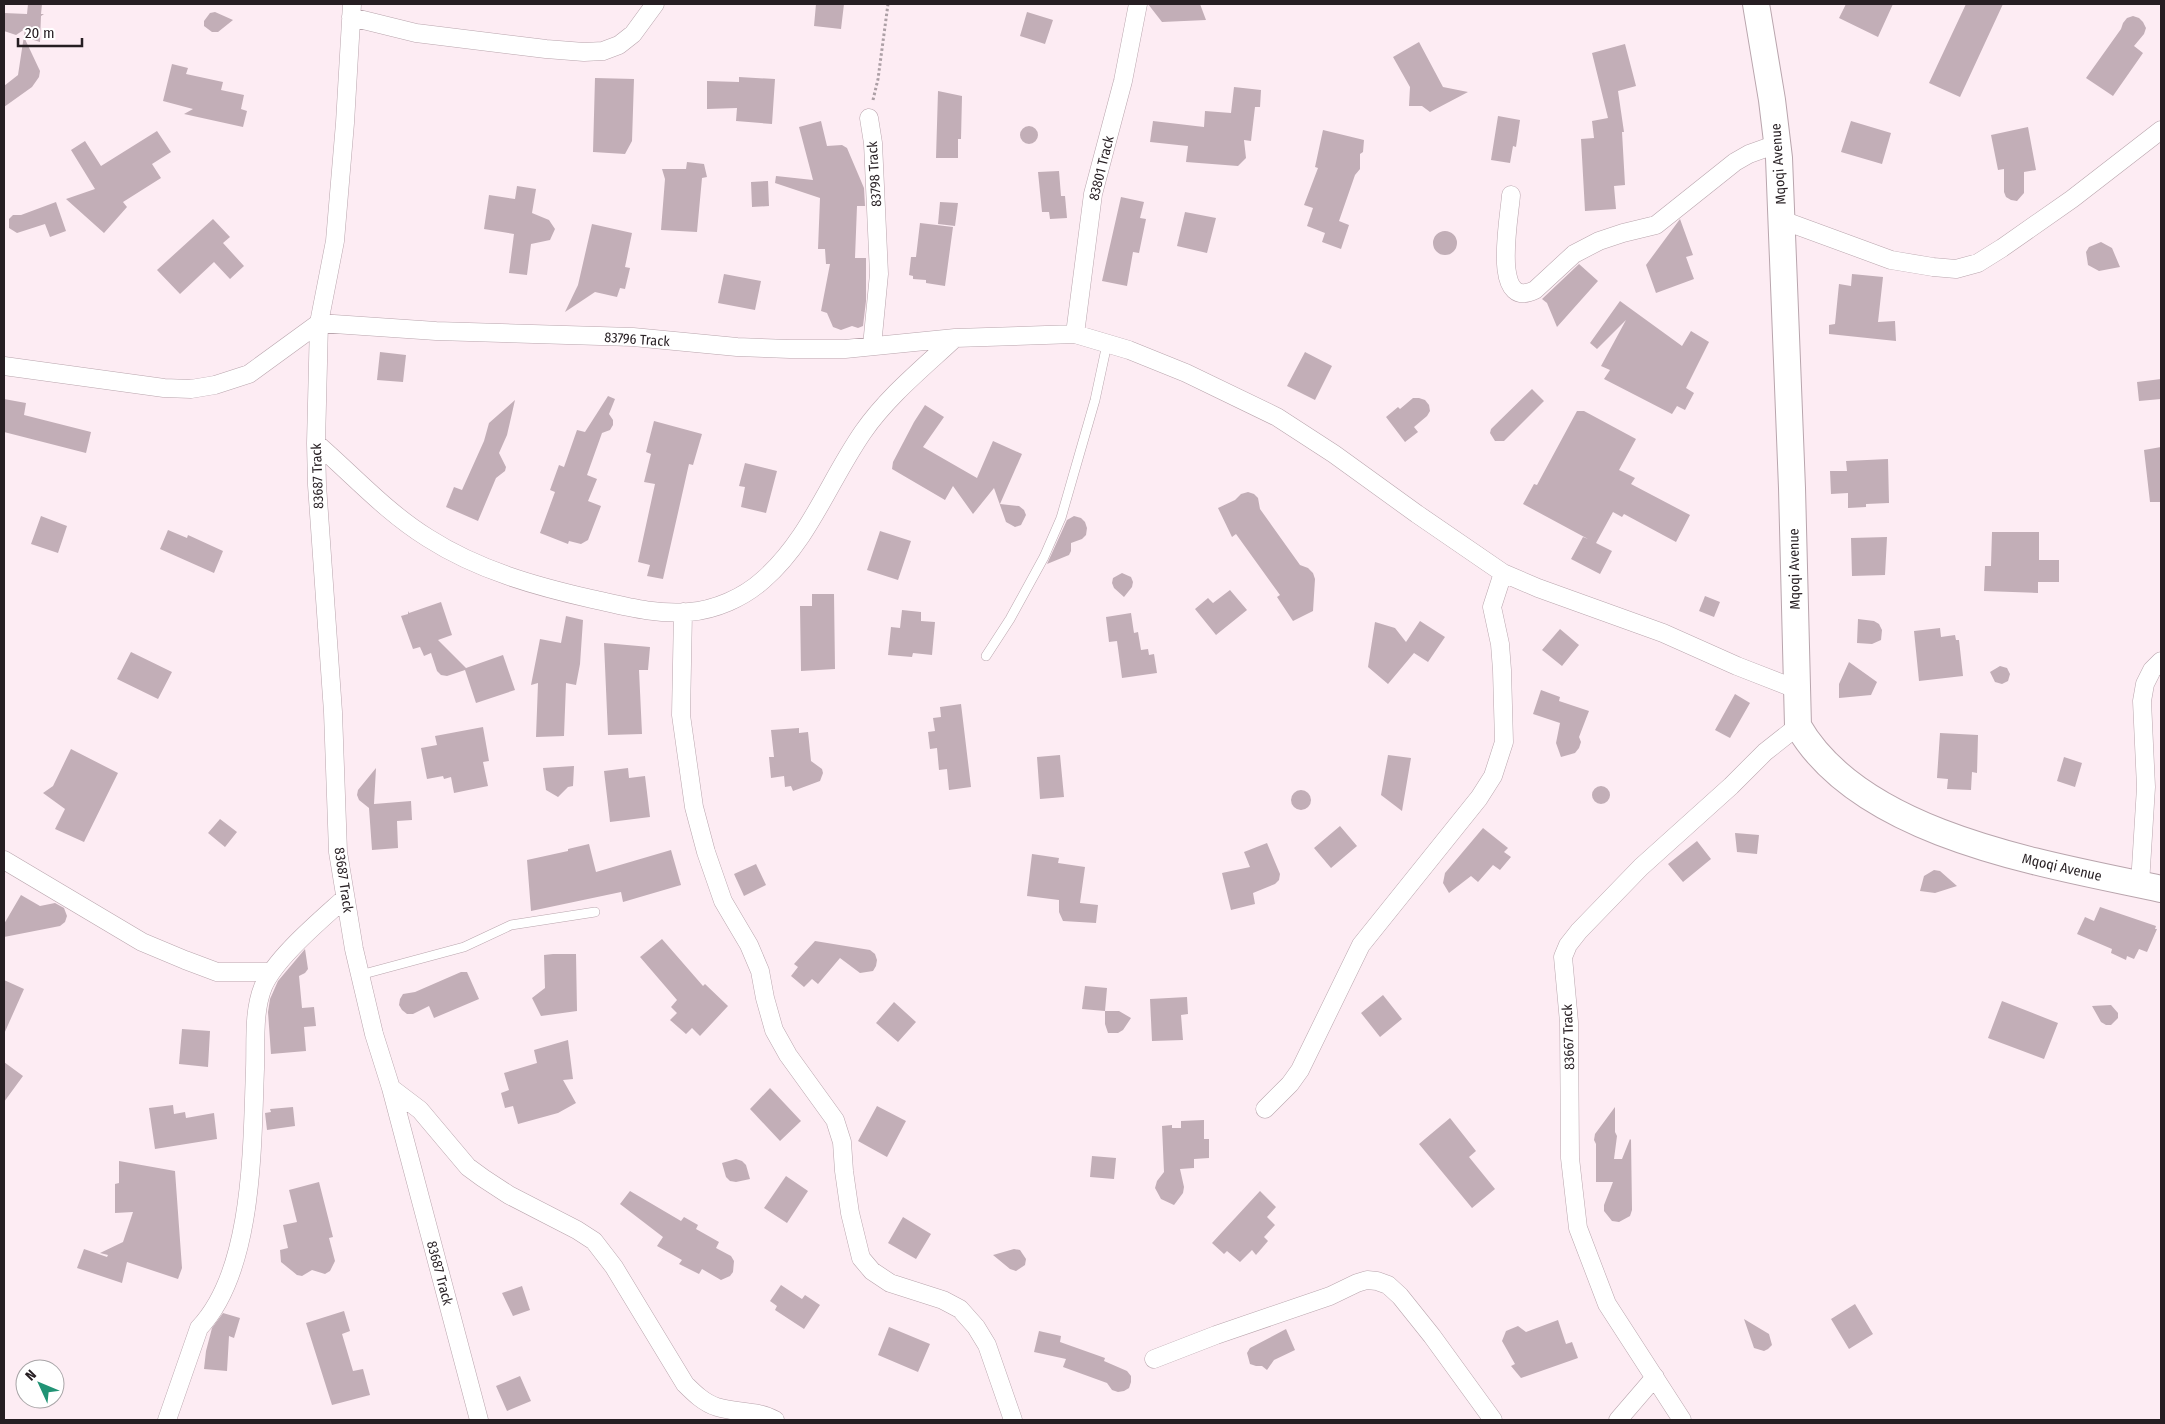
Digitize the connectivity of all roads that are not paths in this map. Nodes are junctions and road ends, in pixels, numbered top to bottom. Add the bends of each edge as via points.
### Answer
1 (655, 4) edge
2 (1138, 4) edge
3 (1756, 4) edge
4 (352, 10) edge
5 (869, 118) road end
6 (2161, 130) edge
7 (1777, 144) junction
8 (1511, 195) dead end
9 (1782, 220) junction
10 (319, 323) junction
11 (1075, 334) junction
12 (955, 338) junction
13 (1107, 344) junction
14 (872, 346) junction
15 (4, 366) edge
16 (316, 443) junction
17 (1503, 573) junction
18 (683, 612) junction
19 (986, 656) dead end
20 (2161, 661) edge
21 (1796, 689) junction
22 (1798, 726) junction
23 (4, 860) edge
24 (2150, 886) edge
25 (345, 898) junction
26 (596, 912) dead end
27 (271, 972) junction
28 (360, 975) junction
29 (391, 1088) junction
30 (1265, 1109) dead end
31 (1154, 1360) dead end
32 (1655, 1377) junction
33 (167, 1420) edge
34 (479, 1420) edge
35 (775, 1420) edge
36 (1012, 1420) edge
37 (1493, 1420) edge
38 (1618, 1420) edge
39 (1682, 1420) edge

1 - 4 street via 633,34 619,45 603,51 584,52 416,33
2 - 11 street, 83801 Track via 1123,81 1093,194
3 - 7 street, Mqoqi Avenue
4 - 10 street, 83687 Track via 335,240
5 - 14 street, 83798 Track via 879,274
6 - 9 street via 2002,248 1978,263 1956,269 1892,260
7 - 8 street via 1735,162 1656,225 1623,232 1574,254 1527,294 1521,294 1510,285 1505,268
7 - 9 street, Mqoqi Avenue
9 - 21 street, Mqoqi Avenue
10 - 14 street, 83796 Track via 436,331 633,337 737,347 845,349
10 - 15 street via 248,374 191,389
10 - 16 street, 83687 Track
11 - 12 street, 83796 Track
11 - 13 street, 83796 Track
12 - 14 street, 83796 Track
12 - 18 street via 876,414 796,545 776,568 763,581 733,600 711,608
13 - 17 street, 83796 Track via 1186,373 1278,417
13 - 19 lane via 1095,400 1061,518 1044,557
16 - 18 street via 396,516 449,551 497,572 547,588 638,609
16 - 25 street, 83687 Track via 316,485 333,712 338,852
17 - 21 street, 83796 Track via 1663,633
17 - 30 street via 1492,607 1500,644 1504,742 1493,776 1479,798 1361,945 1300,1070
18 - 36 street via 681,716 694,807 706,852 724,901 760,972 774,1030 835,1120 842,1142 850,1213 861,1258 872,1271 890,1283 943,1300 960,1309 987,1346
20 - 24 street via 2144,684 2142,701
21 - 22 street, Mqoqi Avenue
22 - 24 street, Mqoqi Avenue via 1828,766 1876,802 1915,822 2011,855
22 - 32 street, 83667 Track via 1641,867 1579,931 1563,957 1569,1022 1570,1158 1578,1228 1607,1304
23 - 27 street via 142,942 217,972
25 - 27 street
25 - 28 street, 83687 Track
26 - 28 lane via 511,925 464,947
27 - 33 street via 256,1010 252,1150 243,1227 229,1278 213,1310 199,1328
28 - 29 street, 83687 Track
29 - 34 street, 83687 Track
29 - 35 street via 420,1110 468,1167 509,1195 594,1241 614,1267 685,1384 701,1399 717,1407
31 - 37 street via 1330,1296 1357,1283 1377,1281 1388,1285 1400,1296
32 - 38 street
32 - 39 street, 83667 Track

